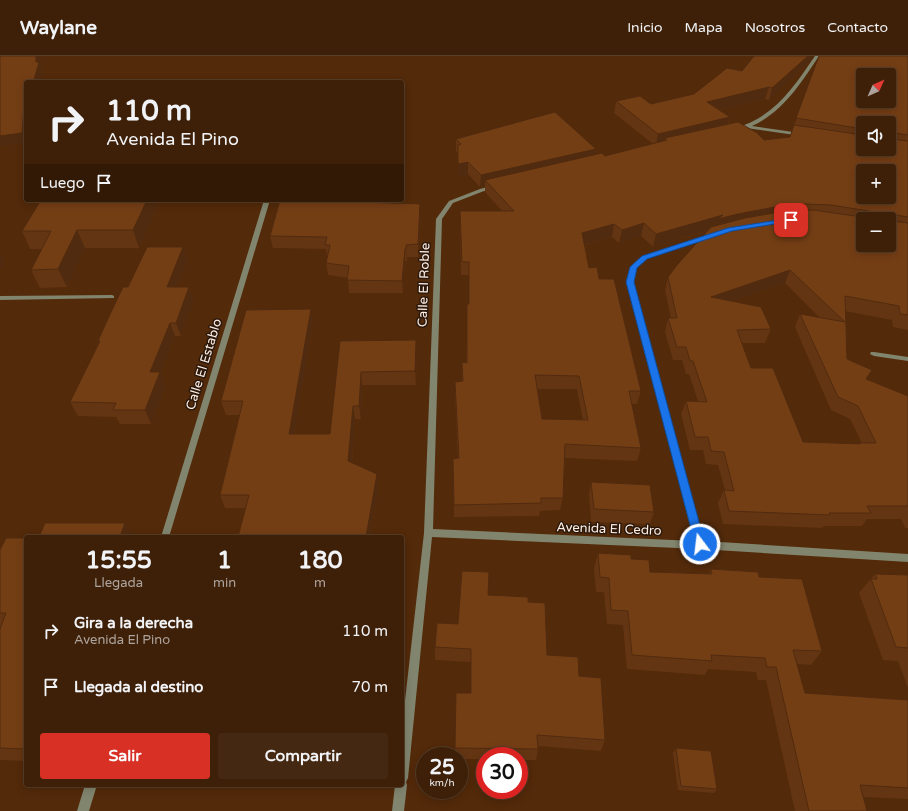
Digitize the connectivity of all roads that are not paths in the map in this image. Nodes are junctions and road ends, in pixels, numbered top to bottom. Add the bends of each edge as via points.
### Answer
1 (817, 56) edge
2 (748, 127) junction
3 (733, 130) edge
4 (809, 136) edge
5 (505, 184) edge
6 (266, 202) edge
7 (716, 234) edge
8 (112, 297) dead end
9 (0, 298) edge
10 (874, 354) dead end
11 (908, 359) edge
12 (428, 533) junction
13 (166, 535) edge
14 (700, 544) junction
15 (908, 558) edge
16 (404, 759) edge
17 (90, 787) edge
18 (401, 787) edge
19 (83, 811) edge
20 (398, 811) edge

1 - 2 street via 787,98
2 - 3 street
2 - 4 street
5 - 12 street, Calle El Roble via 451,202 439,219
6 - 13 street, Calle El Establo
7 - 14 street via 644,257 633,267 630,282
8 - 9 street
10 - 11 street
12 - 14 street, Avenida El Cedro
12 - 16 street, Calle El Roble
14 - 15 street, Avenida El Cedro
17 - 19 street
18 - 20 street

